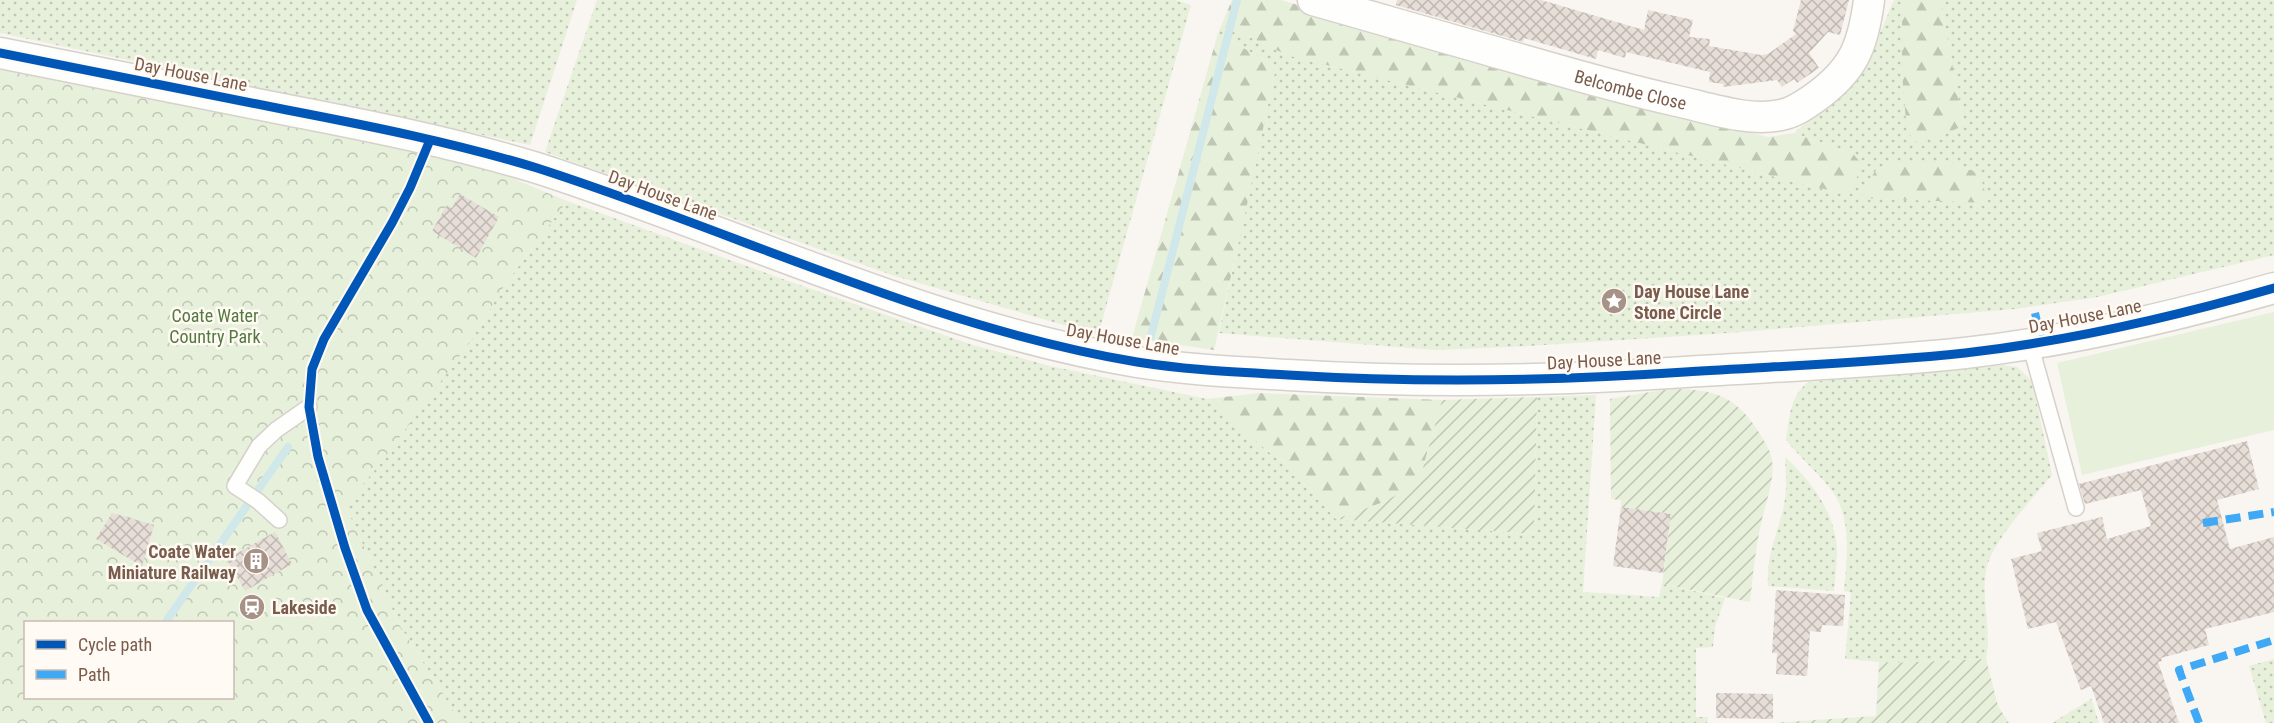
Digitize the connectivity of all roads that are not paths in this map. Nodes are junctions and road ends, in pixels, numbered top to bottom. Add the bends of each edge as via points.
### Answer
1 (1869, 0) edge
2 (1327, 2) edge
3 (0, 53) edge
4 (2274, 288) edge
5 (2030, 344) junction
6 (309, 407) dead end
7 (2076, 508) dead end
8 (279, 520) dead end

1 - 2 street, Belcombe Close via 1857,50 1841,76 1799,109 1762,116 1615,87
3 - 5 street, Day House Lane via 480,152 614,194 992,328 1139,362 1360,379 1493,381 1885,360
4 - 5 street, Day House Lane via 2146,321
5 - 7 lane
6 - 8 lane via 268,437 235,486

